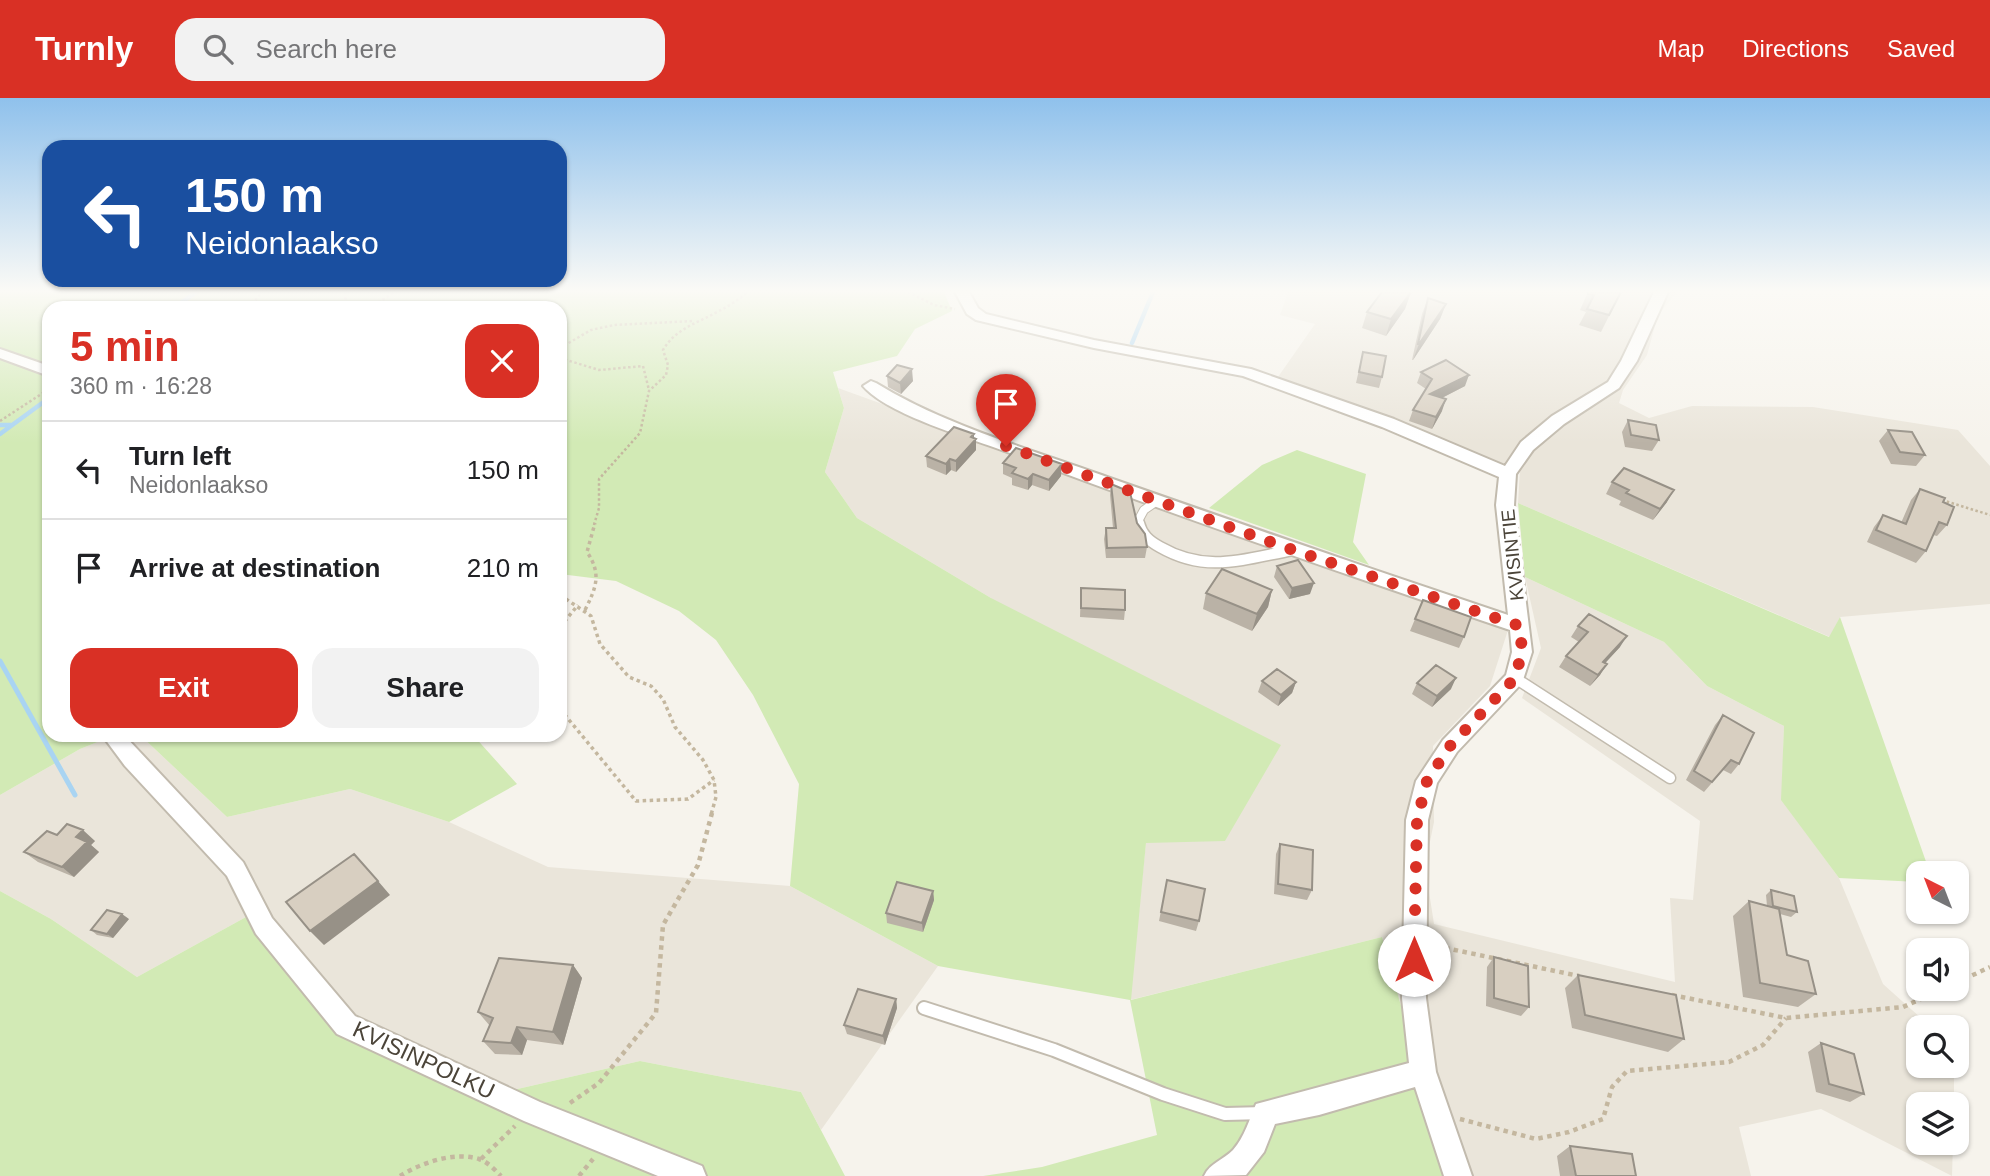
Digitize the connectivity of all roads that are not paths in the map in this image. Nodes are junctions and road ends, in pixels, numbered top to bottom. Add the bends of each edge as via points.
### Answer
1 (1087, 342) edge
2 (1637, 342) edge
3 (0, 354) edge
4 (42, 369) edge
5 (871, 386) dead end
6 (1508, 474) junction
7 (1157, 501) junction
8 (1293, 550) junction
9 (1520, 626) junction
10 (1515, 678) junction
11 (118, 742) edge
12 (1670, 778) dead end
13 (924, 1008) dead end
14 (1423, 1072) junction
15 (1265, 1113) junction
16 (692, 1176) edge
17 (1218, 1176) edge
18 (1458, 1176) edge

1 - 6 street via 1246,372 1388,423
2 - 6 street via 1614,385 1527,446
3 - 4 street
5 - 7 street via 915,412
6 - 9 street, KVISINTIE via 1505,505
7 - 8 street
7 - 8 lane via 1142,511 1140,530 1148,540 1183,558 1218,565
8 - 9 street
9 - 10 street, KVISINTIE via 1522,652
10 - 12 lane
10 - 14 street via 1450,746 1427,781 1417,820 1414,998
11 - 16 street, KVISINPOLKU via 235,869 264,926 346,1025 541,1114
13 - 15 lane via 1225,1114
14 - 15 street
14 - 18 street
15 - 17 street via 1259,1137 1235,1169

